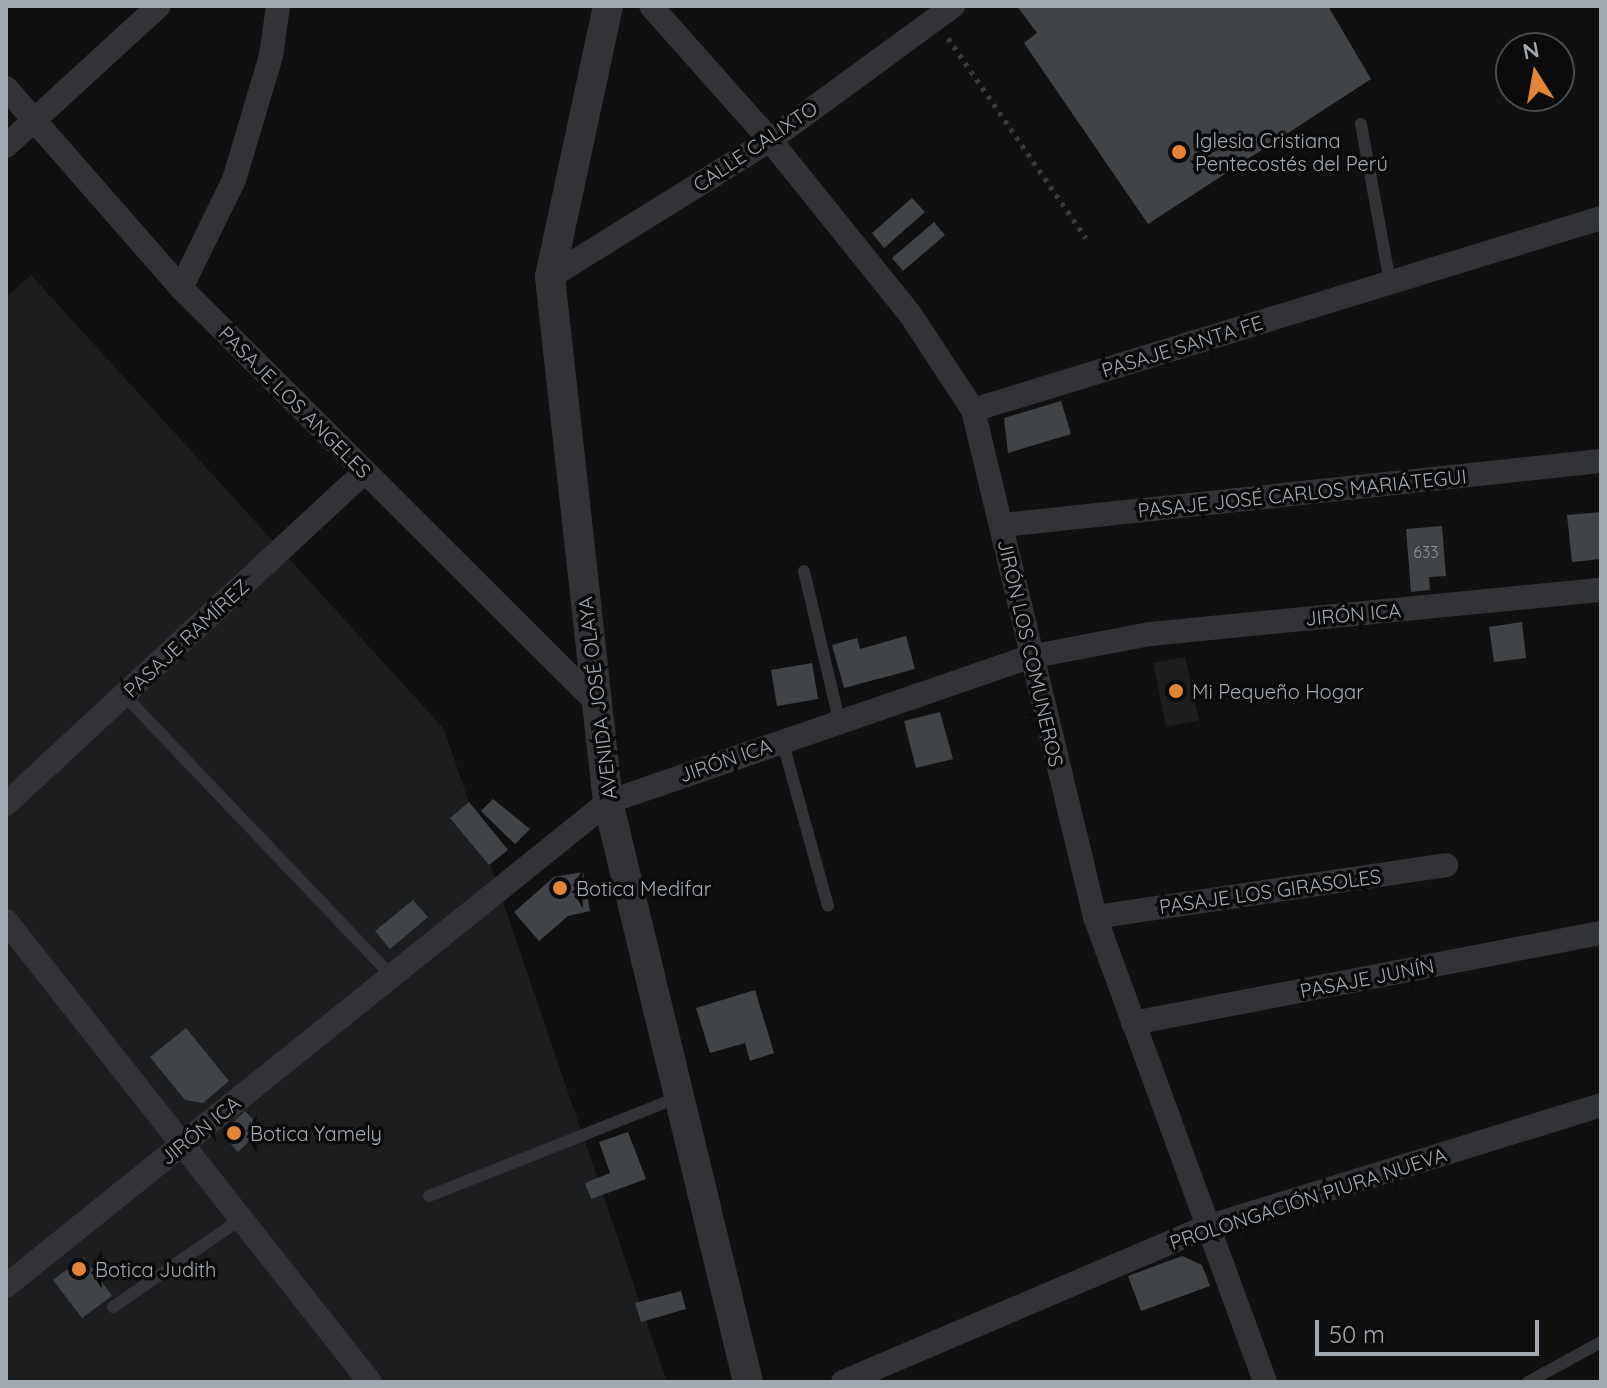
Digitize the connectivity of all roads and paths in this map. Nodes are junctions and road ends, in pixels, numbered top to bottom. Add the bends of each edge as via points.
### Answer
1 (159, 6) edge
2 (278, 6) edge
3 (608, 6) edge
4 (651, 6) edge
5 (944, 13) edge
6 (6, 88) edge
7 (34, 119) junction
8 (1361, 124) dead end
9 (770, 140) junction
10 (6, 146) edge
11 (1601, 218) edge
12 (1086, 238) dead end
13 (550, 277) junction
14 (1390, 282) junction
15 (181, 288) junction
16 (973, 410) junction
17 (1601, 461) edge
18 (365, 472) junction
19 (1003, 525) junction
20 (804, 571) dead end
21 (1601, 590) edge
22 (1029, 657) junction
23 (124, 695) junction
24 (597, 703) junction
25 (839, 720) junction
26 (782, 740) junction
27 (608, 802) junction
28 (6, 804) edge
29 (1446, 865) dead end
30 (828, 906) dead end
31 (1095, 917) junction
32 (6, 921) edge
33 (1601, 933) edge
34 (393, 977) junction
35 (1133, 1023) junction
36 (679, 1097) junction
37 (1601, 1105) edge
38 (183, 1144) junction
39 (429, 1196) dead end
40 (241, 1219) junction
41 (1207, 1227) junction
42 (6, 1286) edge
43 (113, 1307) dead end
44 (1601, 1342) edge
45 (370, 1382) edge
46 (748, 1382) edge
47 (843, 1382) edge
48 (1265, 1382) edge
49 (1528, 1382) edge

1 - 7 street
2 - 15 street via 271,56 234,180
3 - 13 street, AVENIDA JOSÉ OLAYA
4 - 9 street, JIRÓN LOS COMUNEROS
5 - 9 street, CALLE CALIXTO
5 - 12 path
6 - 7 street, PASAJE LOS ANGELES
7 - 10 street
7 - 15 street, PASAJE LOS ANGELES
8 - 14 lane
9 - 13 street, CALLE CALIXTO
9 - 16 street, JIRÓN LOS COMUNEROS via 910,314
11 - 14 street, PASAJE SANTA FE
13 - 24 street, AVENIDA JOSÉ OLAYA
14 - 16 street, PASAJE SANTA FE
15 - 18 street, PASAJE LOS ANGELES
16 - 19 street, JIRÓN LOS COMUNEROS
17 - 19 street, PASAJE JOSÉ CARLOS MARIÁTEGUI
18 - 23 street, PASAJE RAMÍREZ
18 - 24 street, PASAJE LOS ANGELES
19 - 22 street, JIRÓN LOS COMUNEROS
20 - 25 lane
21 - 22 street, JIRÓN ICA via 1150,634
22 - 25 street, JIRÓN ICA
22 - 31 street, JIRÓN LOS COMUNEROS
23 - 28 street, PASAJE RAMÍREZ
23 - 34 lane
24 - 27 street, AVENIDA JOSÉ OLAYA
25 - 26 street, JIRÓN ICA
26 - 27 street, JIRÓN ICA
26 - 30 lane
27 - 34 street, JIRÓN ICA
27 - 36 street, AVENIDA JOSÉ OLAYA
29 - 31 street, PASAJE LOS GIRASOLES
31 - 35 street, JIRÓN LOS COMUNEROS
32 - 38 street
33 - 35 street, PASAJE JUNÍN
34 - 38 street, JIRÓN ICA
35 - 41 street, JIRÓN LOS COMUNEROS
36 - 39 lane
36 - 46 street, AVENIDA JOSÉ OLAYA
37 - 41 street, PROLONGACIÓN PIURA NUEVA
38 - 40 street
38 - 42 street, JIRÓN ICA
40 - 43 lane
40 - 45 street
41 - 47 street, PROLONGACIÓN PIURA NUEVA
41 - 48 street, JIRÓN LOS COMUNEROS
44 - 49 lane

